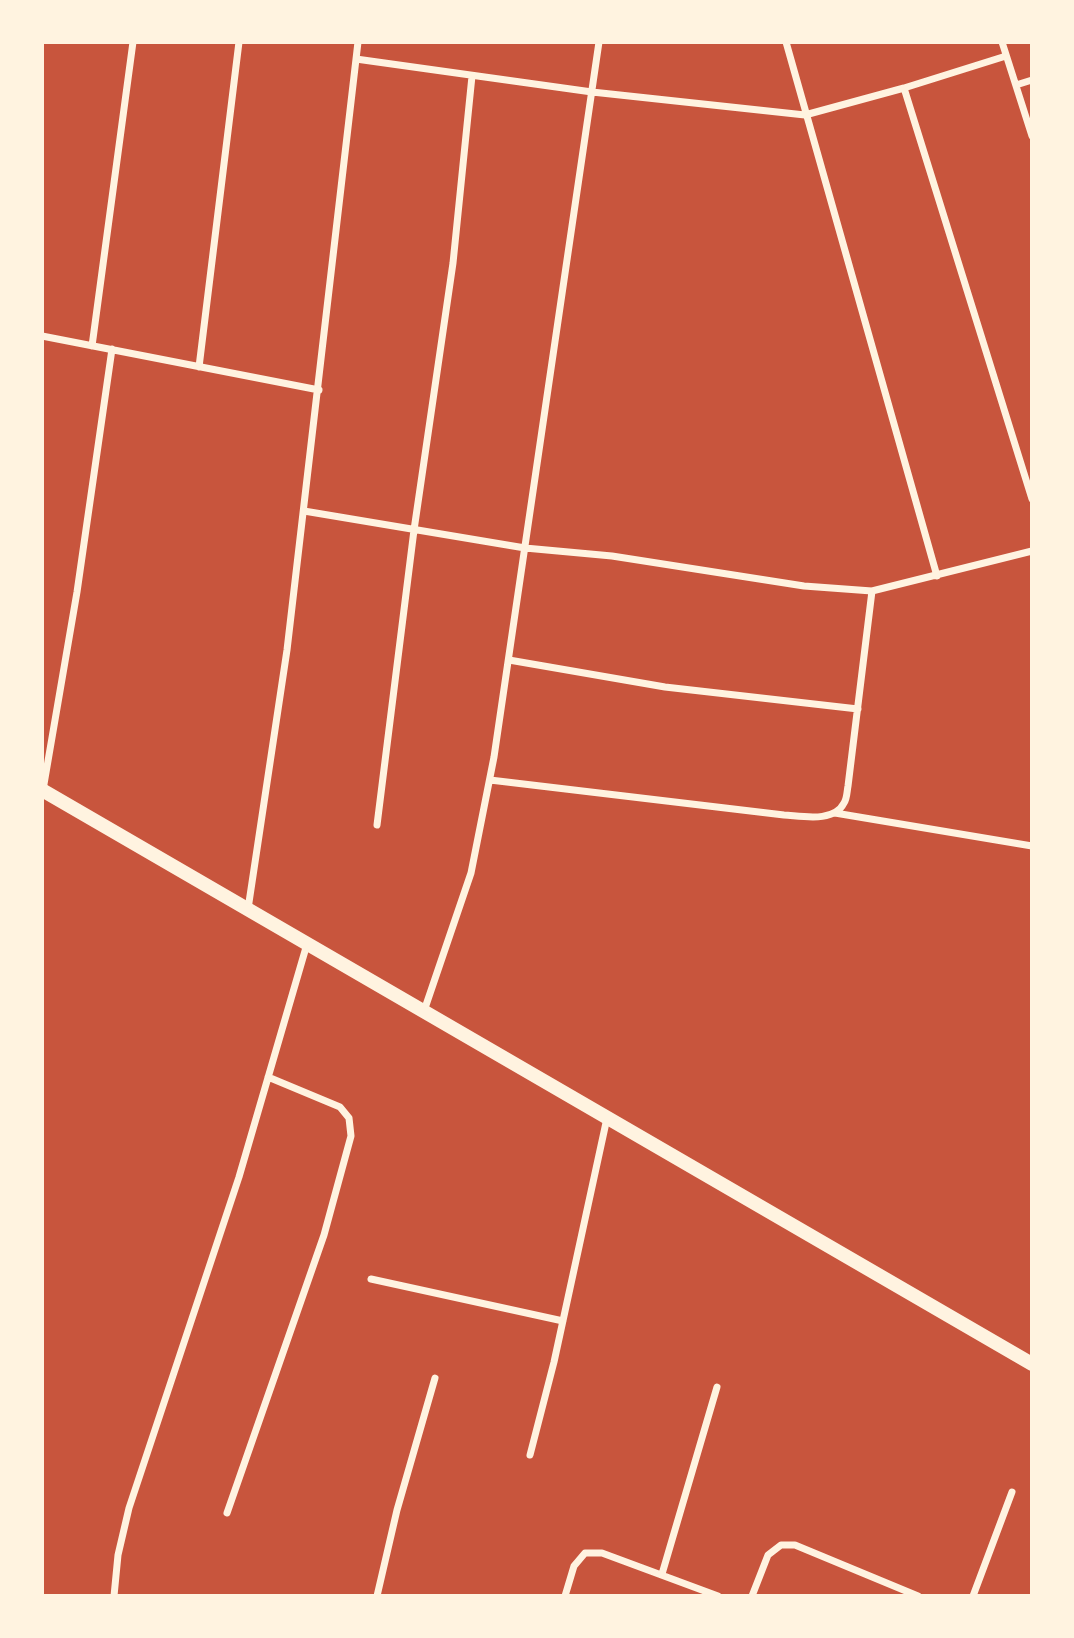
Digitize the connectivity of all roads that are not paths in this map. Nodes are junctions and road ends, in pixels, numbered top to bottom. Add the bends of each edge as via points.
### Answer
1 (133, 42) edge
2 (239, 42) edge
3 (358, 42) edge
4 (599, 42) edge
5 (786, 42) edge
6 (1002, 42) edge
7 (1006, 56) junction
8 (356, 59) junction
9 (472, 76) junction
10 (1032, 80) edge
11 (1016, 85) junction
12 (904, 88) junction
13 (592, 92) junction
14 (805, 115) junction
15 (1032, 136) edge
16 (42, 336) edge
17 (92, 346) junction
18 (112, 349) junction
19 (199, 367) junction
20 (318, 390) junction
21 (1032, 499) edge
22 (304, 511) junction
23 (414, 530) junction
24 (525, 548) junction
25 (1032, 551) edge
26 (937, 576) junction
27 (872, 591) junction
28 (509, 660) junction
29 (858, 709) junction
30 (490, 780) junction
31 (43, 790) edge
32 (835, 813) junction
33 (377, 825) dead end
34 (1032, 846) edge
35 (248, 909) junction
36 (307, 944) junction
37 (424, 1011) junction
38 (268, 1077) junction
39 (607, 1118) junction
40 (372, 1279) dead end
41 (564, 1321) junction
42 (1032, 1363) edge
43 (435, 1378) dead end
44 (718, 1387) dead end
45 (530, 1455) dead end
46 (1012, 1492) dead end
47 (227, 1513) dead end
48 (662, 1574) junction
49 (114, 1596) edge
50 (377, 1596) edge
51 (565, 1596) edge
52 (718, 1596) edge
53 (752, 1596) edge
54 (918, 1596) edge
55 (973, 1596) edge

1 - 17 street
2 - 19 street
3 - 8 street
4 - 13 street
5 - 14 street
6 - 7 street
7 - 11 street
7 - 12 street
8 - 9 street
8 - 20 street
9 - 13 street
9 - 23 street via 453,263
10 - 11 street
11 - 15 street
12 - 14 street
12 - 21 street
13 - 14 street
13 - 24 street
14 - 26 street
16 - 17 street
17 - 18 street
18 - 19 street
18 - 31 street
19 - 20 street
20 - 22 street
22 - 23 street
22 - 35 street via 288,650
23 - 24 street
23 - 33 street
24 - 27 street
24 - 28 street
25 - 26 street
26 - 27 street
27 - 29 street
28 - 29 street via 664,687
28 - 30 street
29 - 32 street via 844,803
30 - 32 street via 784,815
30 - 37 street via 471,873
31 - 35 main road
32 - 34 street
35 - 36 main road
36 - 37 main road
36 - 38 street
37 - 39 main road
38 - 47 street via 340,1107 349,1118 351,1136 324,1235
38 - 49 street via 240,1177 129,1508
39 - 41 street
39 - 42 main road
40 - 41 street
41 - 45 street
43 - 50 street
44 - 48 street
46 - 55 street
48 - 51 street via 602,1553 585,1553 574,1566
48 - 52 street
53 - 54 street via 768,1556 781,1545 795,1545

